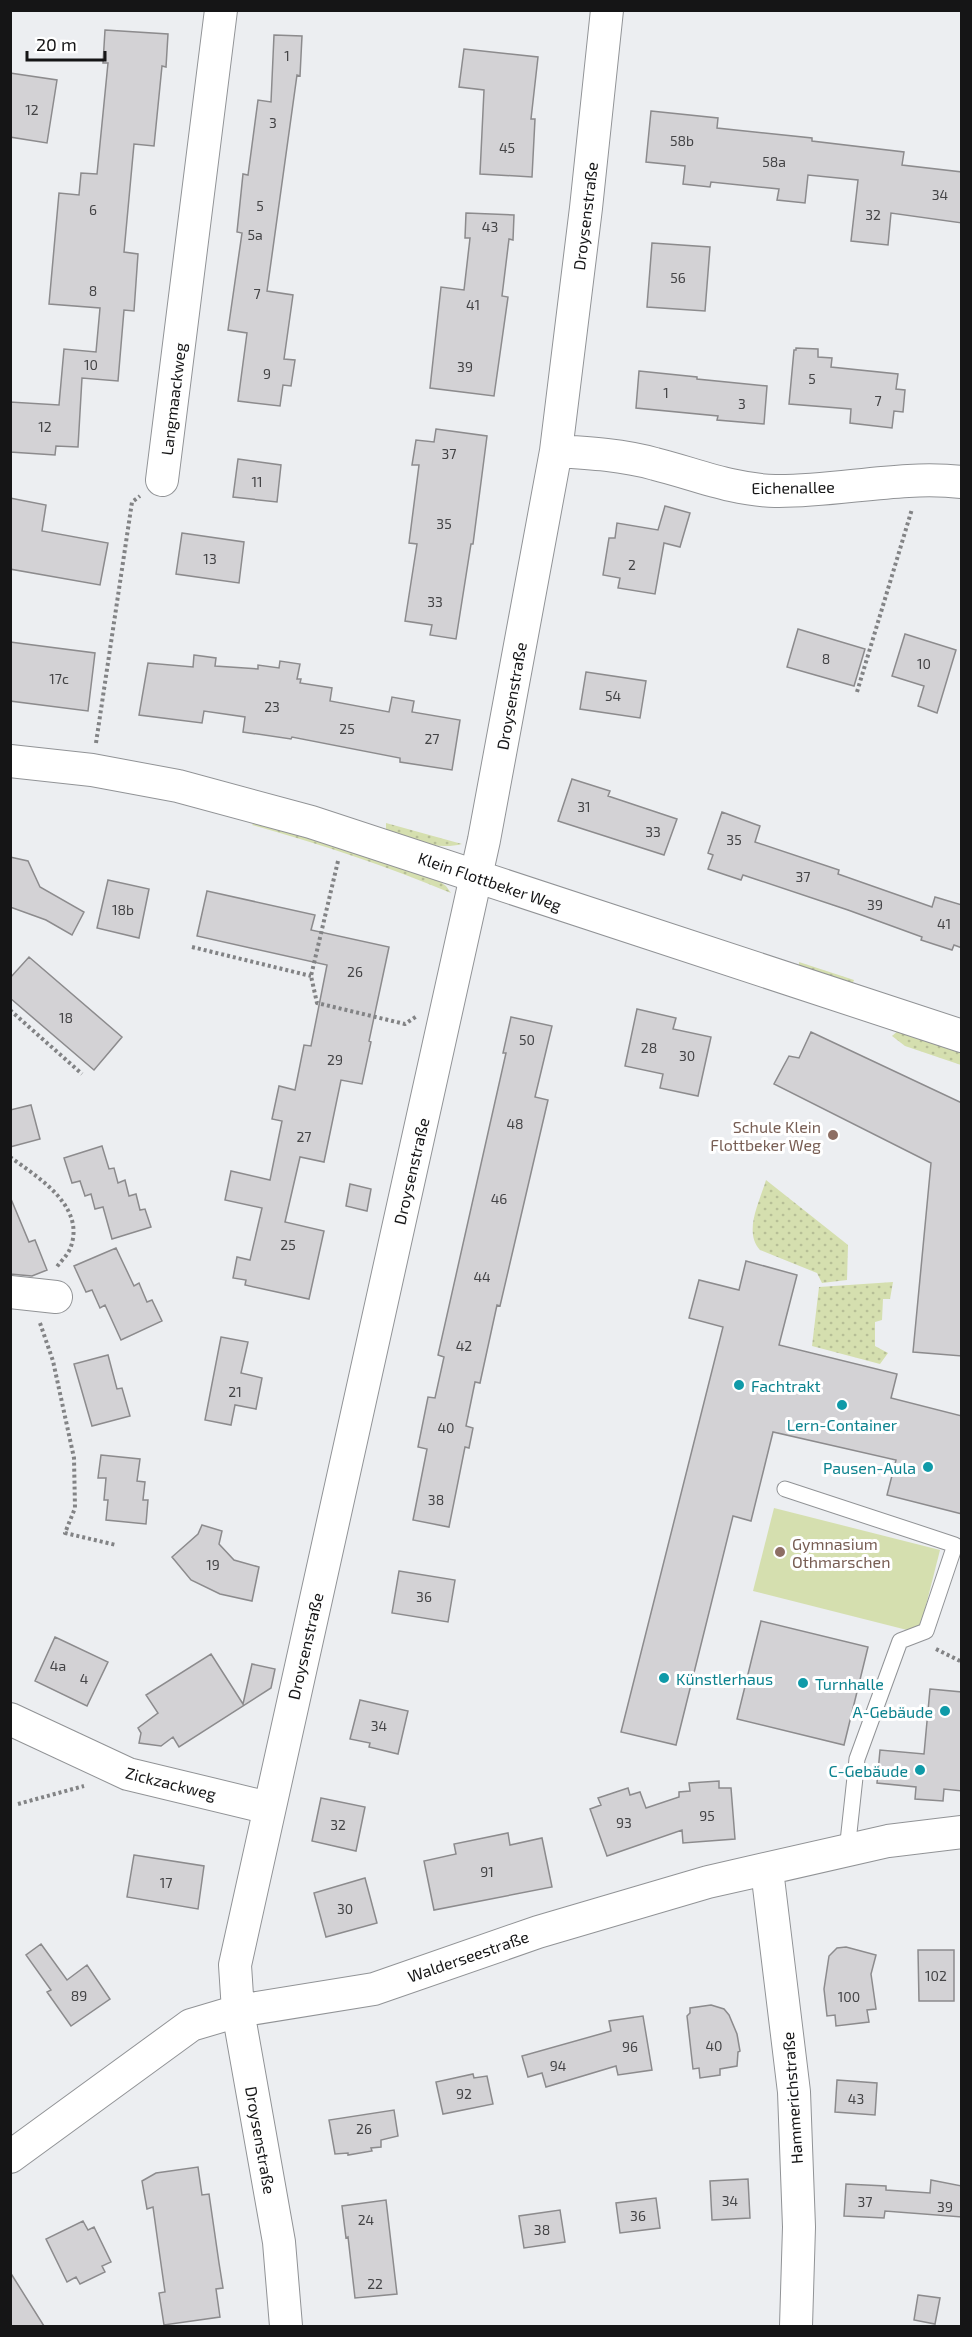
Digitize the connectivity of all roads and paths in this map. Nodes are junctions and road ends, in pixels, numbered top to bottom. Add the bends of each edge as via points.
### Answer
1 (221, 10) edge
2 (607, 10) edge
3 (556, 451) junction
4 (162, 480) joint
5 (917, 480) junction
6 (962, 482) edge
7 (857, 692) dead end
8 (10, 761) edge
9 (92, 770) junction
10 (339, 854) dead end
11 (477, 876) junction
12 (192, 946) dead end
13 (312, 976) junction
14 (10, 1010) edge
15 (420, 1014) dead end
16 (962, 1036) edge
17 (82, 1074) dead end
18 (10, 1157) edge
19 (32, 1295) edge
20 (785, 1489) dead end
21 (116, 1545) dead end
22 (10, 1719) edge
23 (128, 1774) junction
24 (18, 1804) dead end
25 (269, 1808) junction
26 (962, 1832) edge
27 (847, 1851) junction
28 (767, 1870) junction
29 (238, 2011) junction
30 (10, 2157) edge
31 (286, 2326) edge
32 (796, 2326) edge

1 - 4 street, Langmaackweg
2 - 3 street, Droysenstraße
3 - 5 street, Eichenallee via 615,455 730,486 763,490 819,490
3 - 11 street, Droysenstraße
4 - 9 path via 132,502
5 - 6 street, Eichenallee
5 - 7 path via 915,502
8 - 9 street, Klein Flottbeker Weg
9 - 11 street, Klein Flottbeker Weg via 178,786 311,822
10 - 13 path
11 - 16 street, Klein Flottbeker Weg
11 - 25 street, Droysenstraße
12 - 13 path
13 - 15 path via 316,1003 405,1024
14 - 17 path
18 - 19 path via 66,1204 73,1223 69,1251
19 - 21 path via 53,1361 74,1458 75,1508 65,1533
20 - 27 lane via 955,1545 926,1631 900,1641 857,1759
22 - 23 street, Zickzackweg
23 - 24 path
23 - 25 street, Zickzackweg
25 - 29 street, Droysenstraße via 235,1965
26 - 27 street, Walderseestraße via 888,1841
27 - 28 street, Walderseestraße
28 - 29 street, Walderseestraße via 708,1882 538,1932 374,1989
28 - 32 street, Hammerichstraße via 794,2092 799,2227
29 - 30 street, Walderseestraße via 191,2025
29 - 31 street, Droysenstraße via 279,2242

